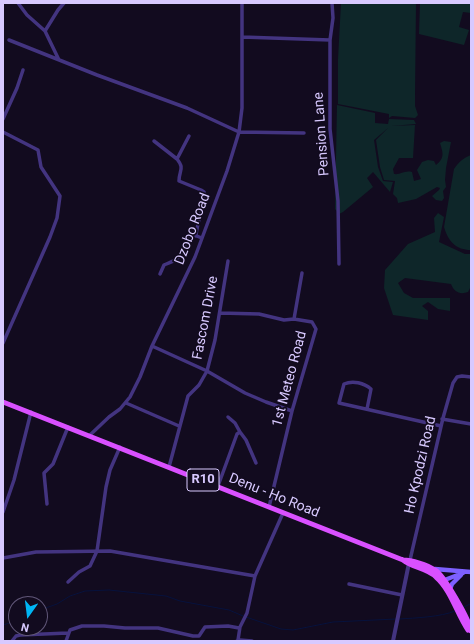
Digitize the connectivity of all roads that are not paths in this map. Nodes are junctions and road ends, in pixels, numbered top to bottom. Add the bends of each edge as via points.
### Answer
1 (18, 3) edge
2 (64, 3) edge
3 (242, 3) edge
4 (332, 3) edge
5 (45, 31) junction
6 (242, 37) junction
7 (9, 40) dead end
8 (330, 40) junction
9 (59, 60) junction
10 (23, 70) dead end
11 (3, 119) edge
12 (3, 132) edge
13 (239, 132) junction
14 (304, 133) dead end
15 (189, 136) dead end
16 (154, 141) dead end
17 (177, 159) junction
18 (196, 235) junction
19 (202, 238) junction
20 (228, 261) dead end
21 (339, 264) dead end
22 (302, 273) dead end
23 (160, 274) dead end
24 (220, 313) junction
25 (294, 319) junction
26 (3, 343) edge
27 (152, 346) junction
28 (206, 371) junction
29 (471, 377) edge
30 (3, 402) edge
31 (126, 403) junction
32 (367, 409) junction
33 (292, 411) junction
34 (30, 412) junction
35 (228, 417) dead end
36 (442, 419) junction
37 (471, 424) edge
38 (179, 426) junction
39 (441, 426) junction
40 (68, 427) junction
41 (240, 432) junction
42 (90, 435) junction
43 (120, 448) junction
44 (256, 463) dead end
45 (169, 467) junction
46 (218, 486) junction
47 (47, 504) dead end
48 (269, 507) junction
49 (3, 512) edge
50 (283, 513) junction
51 (97, 551) junction
52 (3, 558) edge
53 (409, 562) junction
54 (435, 569) junction
55 (469, 572) edge
56 (255, 576) junction
57 (442, 580) junction
58 (68, 582) dead end
59 (349, 584) dead end
60 (450, 589) junction
61 (402, 595) junction
62 (459, 609) junction
63 (240, 628) junction
64 (68, 632) junction
65 (471, 632) edge
66 (12, 641) edge
67 (66, 641) edge
68 (237, 641) edge
69 (252, 641) edge
70 (393, 641) edge

1 - 5 street
2 - 5 street
3 - 6 street, Dzobo Road
4 - 8 street, Pension Lane
5 - 9 street
6 - 8 street
6 - 13 street, Dzobo Road via 242,108
7 - 9 street
8 - 21 street, Pension Lane via 330,129 338,202
9 - 13 street via 187,108
10 - 11 street
12 - 26 street via 38,150 41,167 60,196 57,218 50,237
13 - 14 street
13 - 19 street, Dzobo Road
15 - 17 street
16 - 17 street
17 - 18 street via 182,169 179,181 204,192
18 - 19 street
18 - 23 street via 192,234 186,239 181,254 177,259 164,265
19 - 27 street, Dzobo Road
20 - 24 street, Fascom Drive
22 - 25 street, 1st Meteo Road
24 - 25 street
24 - 28 street, Fascom Drive
25 - 33 street, 1st Meteo Road via 312,322 316,329
27 - 28 street
27 - 31 street, Dzobo Road
28 - 33 street via 245,394
28 - 38 street, Fascom Drive via 199,385 188,396
29 - 36 street, Ho Kpodzi Road via 457,377 452,383
30 - 34 main road, Denu - Ho Road / R10
31 - 38 street
31 - 42 street, Dzobo Road
32 - 32 street via 339,403 344,384 358,383 371,389
32 - 39 street
33 - 48 street, 1st Meteo Road
34 - 40 main road, Denu - Ho Road / R10
34 - 49 street via 14,480
35 - 41 street
36 - 37 street
36 - 39 street, Ho Kpodzi Road
38 - 45 street, Fascom Drive
39 - 53 street, Ho Kpodzi Road
40 - 42 main road, Denu - Ho Road / R10
40 - 47 street via 53,464 44,473
41 - 44 street
41 - 46 street via 236,434
42 - 43 main road, Denu - Ho Road / R10
43 - 45 main road, Denu - Ho Road / R10
43 - 51 street via 106,487
45 - 46 main road, Denu - Ho Road / R10
46 - 48 main road, Denu - Ho Road / R10
48 - 50 main road, Denu - Ho Road / R10
50 - 53 main road, Denu - Ho Road / R10
50 - 56 street
51 - 52 street via 36,552
51 - 56 street via 110,551
51 - 58 street via 90,566
53 - 54 main road, Denu - Ho Road / R10
53 - 57 main road, Denu - Ho Road / R10
53 - 61 street
54 - 55 main road
54 - 57 main road, Denu - Ho Road / R10
55 - 57 main road
55 - 60 main road via 456,580
56 - 63 street
57 - 60 main road, Denu - Ho Road / R10
57 - 62 main road, Denu - Ho Road / R10
59 - 61 street
60 - 62 main road, Denu - Ho Road / R10
61 - 70 street
62 - 65 main road, Denu - Ho Road / R10 via 467,629
63 - 64 street via 205,627 199,636 158,628 104,626 82,626
63 - 68 street
64 - 66 street via 20,635
64 - 67 street
68 - 69 street

